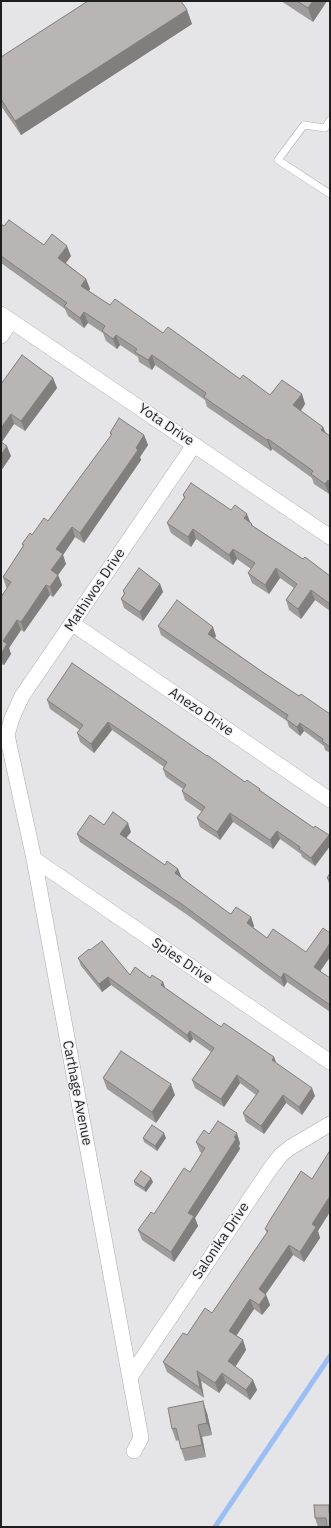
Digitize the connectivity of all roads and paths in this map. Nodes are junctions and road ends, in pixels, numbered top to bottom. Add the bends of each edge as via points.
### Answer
1 (330, 120) edge
2 (330, 194) edge
3 (6, 318) edge
4 (1, 336) edge
5 (194, 445) junction
6 (330, 537) edge
7 (73, 624) junction
8 (4, 735) edge
9 (330, 800) edge
10 (34, 859) junction
11 (330, 1062) edge
12 (330, 1124) edge
13 (130, 1377) junction
14 (134, 1451) dead end

1 - 2 lane via 325,128 304,125 278,160
3 - 4 street
3 - 5 street, Yota Drive
5 - 6 street, Yota Drive
5 - 7 street, Mathiwos Drive
7 - 8 street, Mathiwos Drive via 22,696
7 - 9 street, Anezo Drive
8 - 10 street, Carthage Avenue
10 - 11 street, Spies Drive
10 - 13 street, Carthage Avenue
12 - 13 street, Salonika Drive via 281,1155
13 - 14 street, Carthage Avenue via 141,1438

